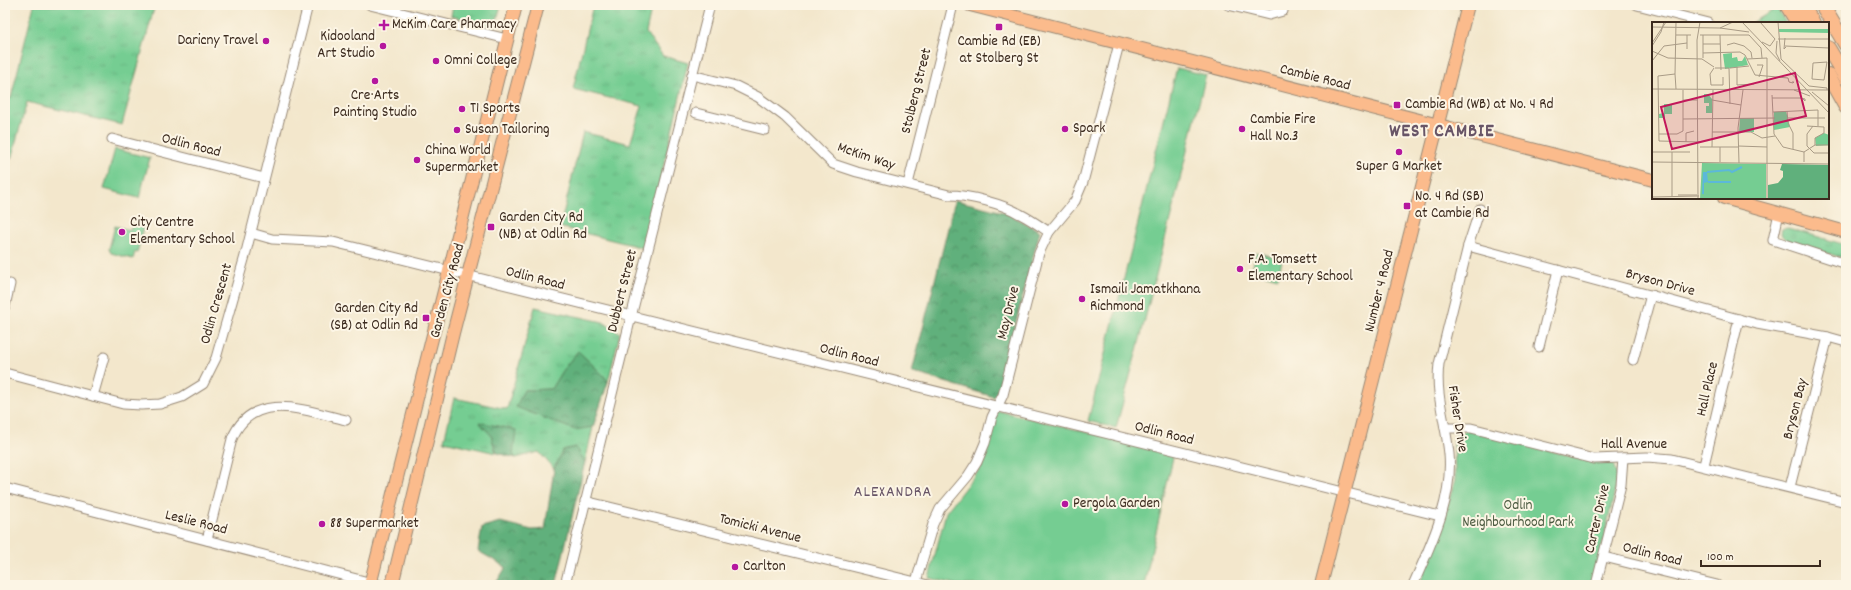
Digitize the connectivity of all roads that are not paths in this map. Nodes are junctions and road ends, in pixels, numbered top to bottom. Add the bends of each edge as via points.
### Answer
1 (308, 5) edge
2 (370, 5) edge
3 (516, 5) edge
4 (538, 5) edge
5 (710, 5) edge
6 (953, 5) edge
7 (970, 5) edge
8 (1468, 5) edge
9 (1637, 5) edge
10 (1787, 5) edge
11 (1802, 5) edge
12 (1822, 5) edge
13 (1233, 6) edge
14 (1283, 11) dead end
15 (1704, 22) edge
16 (1797, 22) edge
17 (1812, 22) edge
18 (507, 39) junction
19 (1119, 44) junction
20 (1846, 45) edge
21 (1829, 50) edge
22 (692, 75) junction
23 (1829, 78) edge
24 (1846, 78) edge
25 (1846, 107) edge
26 (696, 113) dead end
27 (1438, 126) junction
28 (765, 130) dead end
29 (112, 139) dead end
30 (264, 178) junction
31 (1652, 180) edge
32 (908, 184) junction
33 (1728, 199) edge
34 (1480, 209) dead end
35 (1779, 213) junction
36 (1049, 232) junction
37 (1846, 232) edge
38 (251, 233) junction
39 (1468, 246) junction
40 (1846, 264) edge
41 (1558, 270) junction
42 (448, 272) junction
43 (468, 277) junction
44 (10, 284) dead end
45 (1651, 295) junction
46 (5, 306) edge
47 (630, 317) junction
48 (1739, 319) junction
49 (1828, 337) junction
50 (1846, 342) edge
51 (1539, 347) dead end
52 (104, 357) dead end
53 (1634, 360) dead end
54 (5, 373) edge
55 (93, 396) junction
56 (997, 407) junction
57 (346, 420) dead end
58 (1445, 428) junction
59 (1622, 458) junction
60 (1704, 465) junction
61 (1790, 487) junction
62 (5, 488) edge
63 (1345, 493) junction
64 (585, 501) junction
65 (1846, 502) edge
66 (1440, 516) junction
67 (207, 540) junction
68 (1604, 558) junction
69 (373, 584) edge
70 (916, 584) edge
71 (392, 585) edge
72 (565, 585) edge
73 (928, 585) edge
74 (1321, 585) edge
75 (1413, 585) edge
76 (1596, 585) edge
77 (1717, 585) edge

1 - 30 street, Odlin Crescent
2 - 18 street
3 - 18 main road, Garden City Road
4 - 43 main road, Garden City Road
5 - 22 street, Dubbert Street
6 - 32 street, Stolberg Street
7 - 19 main road, Cambie Road
8 - 27 main road, Number 4 Road
9 - 15 street
10 - 16 highway
11 - 17 highway
12 - 20 highway
13 - 14 street via 1269,15
18 - 42 main road, Garden City Road
19 - 27 main road, Cambie Road
19 - 36 street, May Drive via 1083,182 1075,201
21 - 24 highway
22 - 32 street, McKim Way via 736,86 758,97 785,117 833,164
22 - 47 street, Dubbert Street
23 - 25 highway
26 - 28 street
27 - 31 main road, Cambie Road
27 - 63 main road, Number 4 Road
29 - 30 street, Odlin Road
30 - 38 street, Odlin Crescent
32 - 36 street, McKim Way via 1003,206
33 - 35 main road
34 - 39 street, Fisher Drive
35 - 37 main road
35 - 40 street via 1773,240
36 - 56 street, May Drive via 1039,253 1003,396
38 - 42 street, Odlin Road via 272,239 332,242
38 - 55 street, Odlin Crescent via 216,358 203,384 182,397 160,404 123,404
39 - 41 street, Bryson Drive
39 - 58 street, Fisher Drive via 1437,378 1438,398
41 - 45 street, Bryson Drive
41 - 51 street
42 - 43 street, Odlin Road
42 - 69 main road, Garden City Road
43 - 47 street, Odlin Road
43 - 71 main road, Garden City Road
44 - 46 street
45 - 48 street, Bryson Drive
45 - 53 street
47 - 56 street, Odlin Road
47 - 64 street, Dubbert Street
48 - 49 street, Bryson Drive
48 - 60 street, Hall Place
49 - 50 street, Bryson Drive
49 - 61 street, Bryson Bay
52 - 55 street
54 - 55 street, Odlin Crescent
56 - 63 street, Odlin Road
56 - 70 street, May Drive via 977,462 940,508
57 - 67 street via 277,406 253,414 242,421 232,439
58 - 59 street, Hall Avenue via 1471,428 1594,459
58 - 66 street, Fisher Drive via 1449,474
59 - 60 street, Hall Avenue via 1672,458
59 - 68 street, Carter Drive via 1621,485
60 - 61 street, Hall Avenue
61 - 65 street, Hall Avenue
62 - 67 street, Leslie Road
63 - 66 street, Odlin Road
63 - 74 main road, Number 4 Road
64 - 70 street, Tomicki Avenue
64 - 72 street, Dubbert Street
66 - 75 street, Fisher Drive via 1434,538
67 - 69 street, Leslie Road
68 - 76 street, Carter Drive
68 - 77 street, Odlin Road
70 - 73 street, Tomicki Avenue

